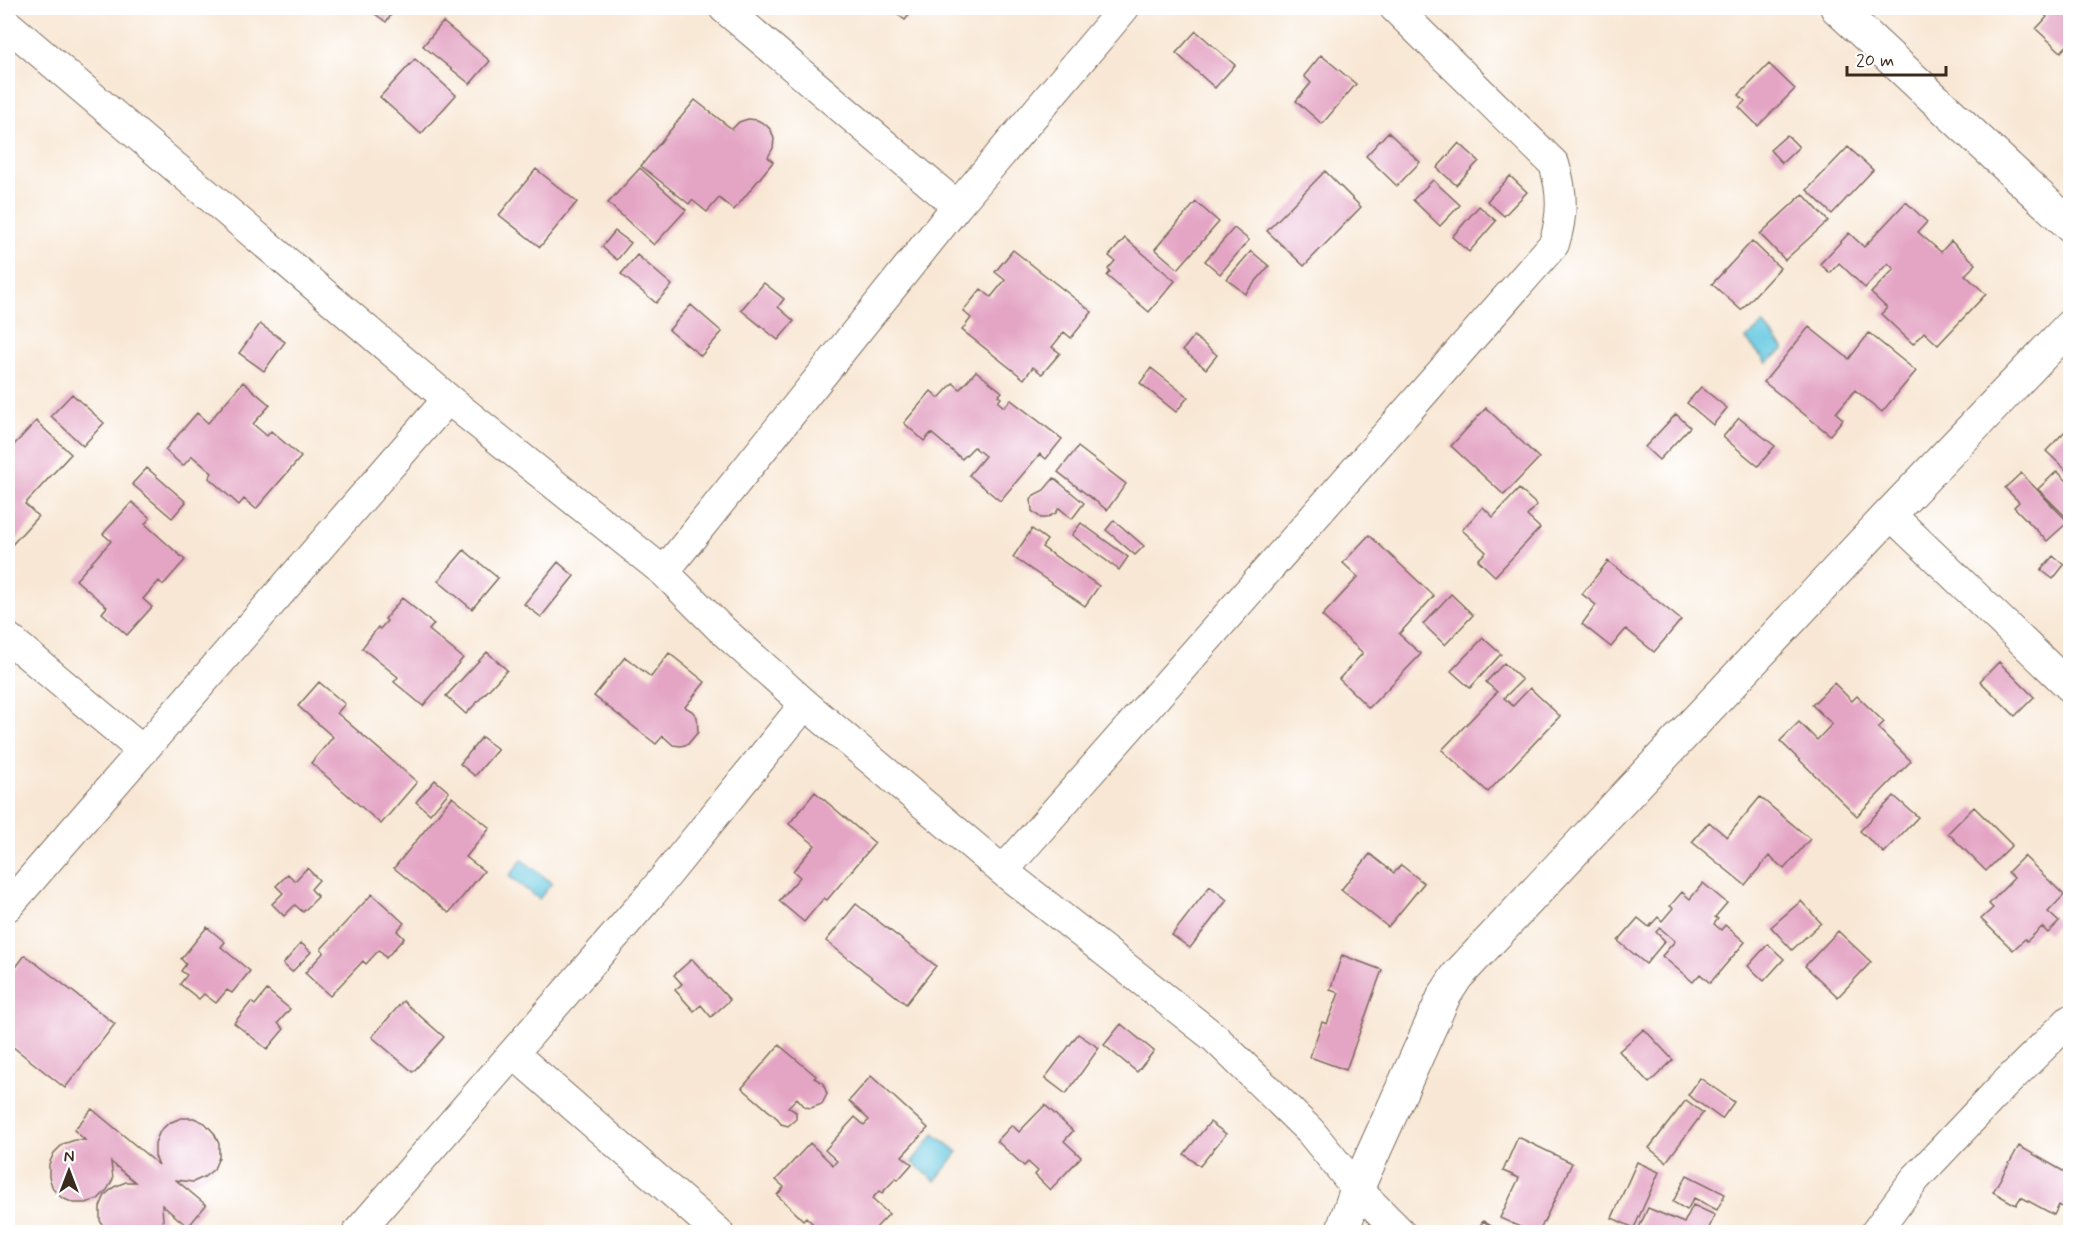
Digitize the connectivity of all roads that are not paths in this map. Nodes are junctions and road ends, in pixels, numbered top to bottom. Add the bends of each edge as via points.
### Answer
1 (724, 8) edge
2 (1124, 8) edge
3 (1395, 8) edge
4 (1837, 8) edge
5 (8, 25) edge
6 (957, 206) junction
7 (2070, 225) edge
8 (2070, 326) edge
9 (448, 399) junction
10 (1890, 514) junction
11 (664, 572) junction
12 (8, 638) edge
13 (2070, 687) edge
14 (805, 704) junction
15 (143, 751) junction
16 (1003, 871) junction
17 (8, 906) edge
18 (2070, 1020) edge
19 (514, 1054) junction
20 (1357, 1189) junction
21 (358, 1233) edge
22 (718, 1233) edge
23 (1342, 1233) edge
24 (1400, 1233) edge
25 (1876, 1233) edge

1 - 6 street
2 - 6 street
3 - 16 street via 1554,164 1562,205 1554,244
4 - 7 street
5 - 9 street
6 - 11 street
8 - 10 street
9 - 11 street
9 - 15 street
10 - 13 street
10 - 20 street via 1457,976 1444,996
11 - 14 street
12 - 15 street
14 - 16 street
14 - 19 street via 652,893
15 - 17 street
16 - 20 street via 1215,1038 1310,1131
18 - 25 street via 1915,1179
19 - 21 street
19 - 22 street
20 - 23 street
20 - 24 street

